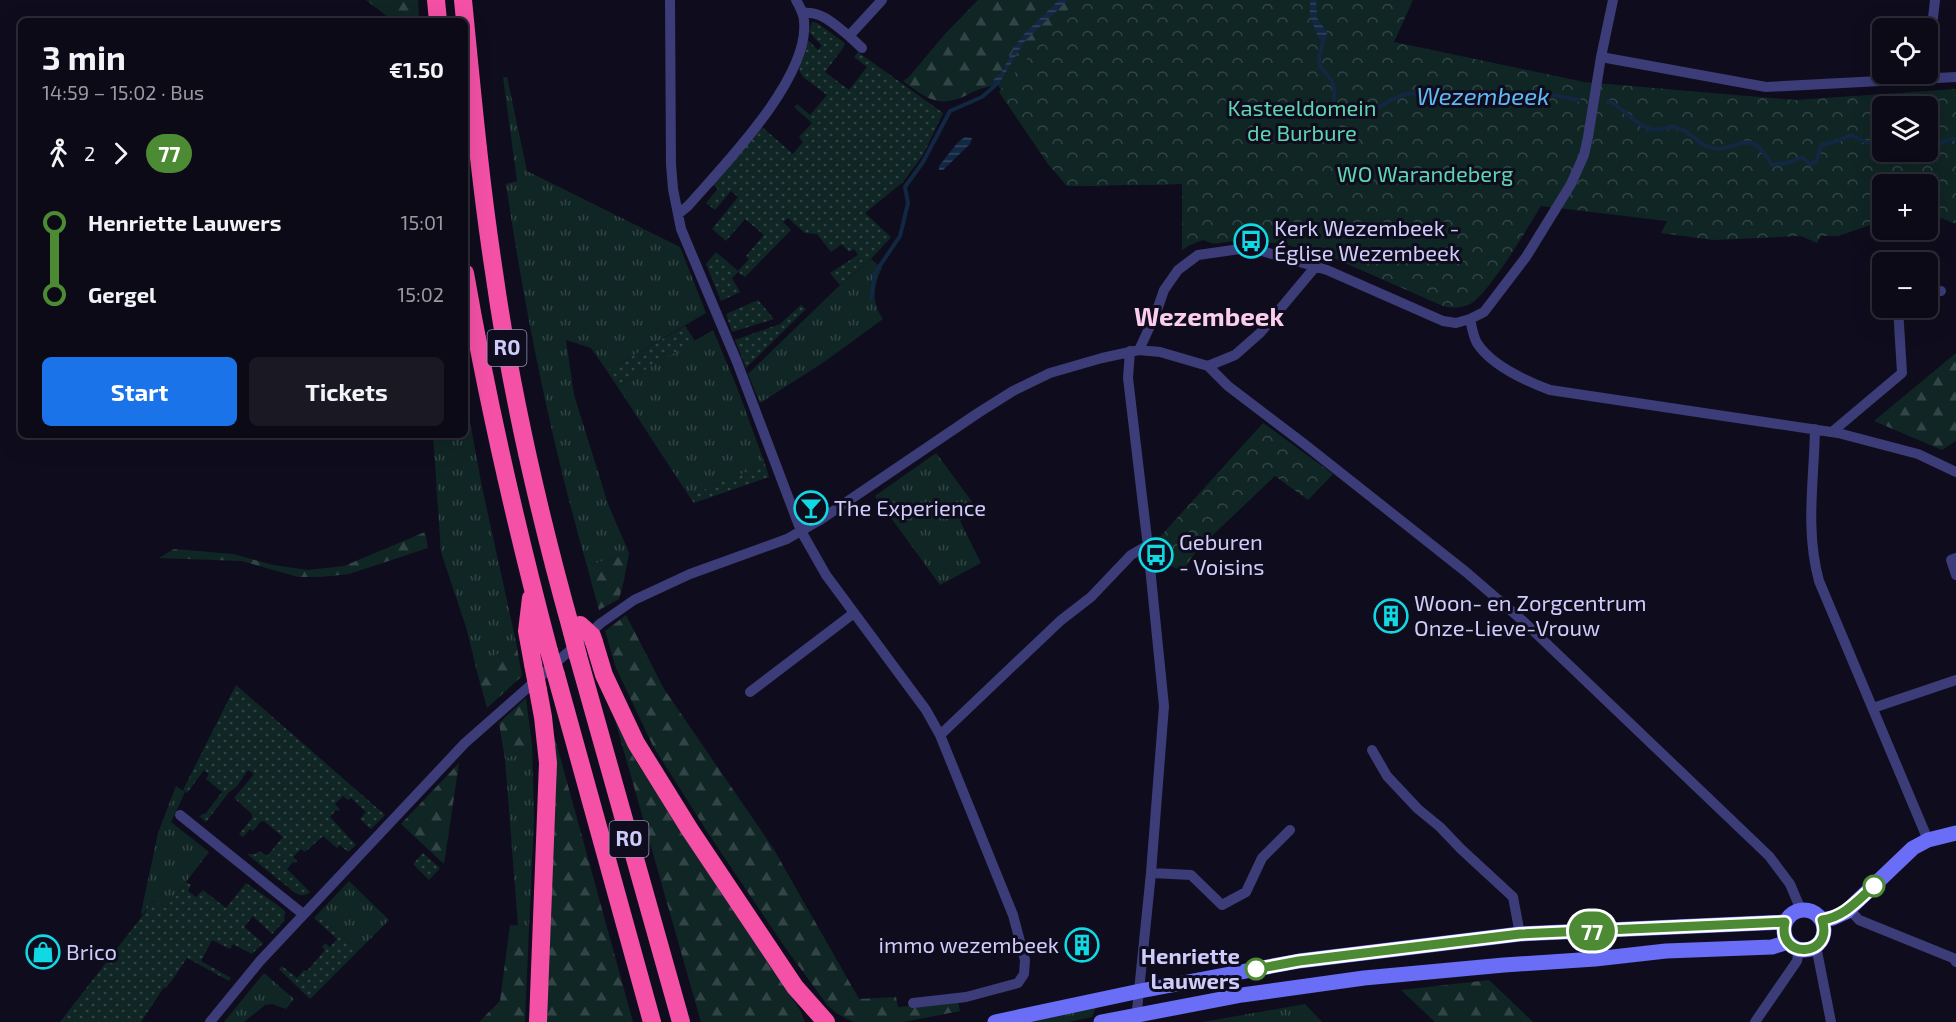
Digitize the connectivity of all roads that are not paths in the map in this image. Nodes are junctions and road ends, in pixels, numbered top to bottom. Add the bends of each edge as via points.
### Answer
1 (436, 0) edge
2 (463, 0) edge
3 (669, 0) edge
4 (796, 0) edge
5 (882, 0) edge
6 (1613, 0) edge
7 (1935, 0) edge
8 (802, 13) junction
9 (438, 18) edge
10 (465, 18) edge
11 (1933, 18) edge
12 (849, 36) junction
13 (862, 48) dead end
14 (468, 51) edge
15 (1601, 57) junction
16 (1938, 76) edge
17 (1956, 77) edge
18 (1872, 81) edge
19 (678, 214) junction
20 (1316, 266) junction
21 (468, 289) edge
22 (1938, 291) edge
23 (1941, 291) dead end
24 (1899, 318) edge
25 (1470, 319) junction
26 (1134, 351) junction
27 (1208, 366) junction
28 (1815, 429) junction
29 (1832, 432) junction
30 (1956, 472) edge
31 (801, 531) junction
32 (1148, 545) junction
33 (1956, 558) edge
34 (1956, 575) edge
35 (532, 587) junction
36 (854, 613) junction
37 (576, 629) junction
38 (1956, 680) edge
39 (750, 692) dead end
40 (1873, 708) junction
41 (940, 735) junction
42 (1372, 750) dead end
43 (180, 815) dead end
44 (1290, 830) dead end
45 (1956, 833) edge
46 (1928, 840) junction
47 (1150, 873) junction
48 (1849, 909) junction
49 (1801, 910) junction
50 (303, 914) junction
51 (1822, 920) junction
52 (1785, 922) junction
53 (1520, 934) junction
54 (1793, 946) junction
55 (1816, 946) junction
56 (1956, 963) edge
57 (795, 987) junction
58 (1140, 991) junction
59 (913, 1003) dead end
60 (1136, 1018) edge
61 (210, 1022) edge
62 (538, 1022) edge
63 (652, 1022) edge
64 (681, 1022) edge
65 (811, 1022) edge
66 (826, 1022) edge
67 (994, 1022) edge
68 (1101, 1022) edge
69 (1755, 1022) edge
70 (1831, 1022) edge

1 - 9 highway
2 - 10 highway, R0
3 - 19 street via 671,164
4 - 8 street
5 - 12 street
6 - 15 street
7 - 11 street
8 - 12 street via 824,16
8 - 19 street via 803,40 790,76 740,146
12 - 13 street
14 - 37 highway, R0 via 478,154 510,369 534,484 567,612
15 - 18 street via 1766,87
15 - 25 street via 1584,155 1571,184 1500,293 1484,312
16 - 17 street
19 - 31 street
20 - 25 street via 1443,321
20 - 26 street via 1251,249 1198,255 1171,278
20 - 27 street via 1260,333 1235,356
21 - 35 highway, R0
22 - 23 street
24 - 29 street via 1902,372
25 - 28 street via 1476,342 1490,357 1525,380 1550,390
26 - 27 street via 1160,352
26 - 31 street via 1050,373 1013,391
26 - 32 street via 1128,378
27 - 49 street via 1523,621 1769,856 1790,884
28 - 29 street
28 - 40 street via 1810,523 1814,562
29 - 30 street via 1918,454
31 - 36 street
31 - 50 street via 690,574 634,600 601,623 465,743
32 - 41 street via 1131,555 1091,597 1060,621
32 - 47 street via 1164,706
33 - 34 street via 1951,560
35 - 62 highway, bridge via 527,631 548,763
35 - 63 highway, R0, bridge
36 - 39 street
36 - 41 street
37 - 57 highway, bridge via 592,636 604,675 636,743
37 - 64 highway, R0, bridge via 578,656
38 - 40 street
40 - 46 street
41 - 59 street via 1008,902 1025,965 1018,982 966,997
42 - 53 street via 1387,776 1418,809 1513,897
43 - 50 street
44 - 47 street via 1262,858 1246,892 1222,905 1191,875
45 - 46 main road
46 - 48 main road via 1913,848
47 - 58 street
48 - 51 main road
48 - 56 street via 1859,920 1953,958
49 - 51 main road via 1815,913
49 - 52 main road
50 - 61 street
51 - 55 main road via 1823,935
52 - 53 main road
52 - 54 main road via 1784,929
53 - 58 main road via 1299,961
54 - 55 main road via 1808,950
54 - 60 main road via 1666,951 1364,978 1242,995
54 - 69 street via 1797,961
55 - 70 street
57 - 65 highway
57 - 66 highway
58 - 60 street
58 - 67 main road
60 - 68 main road

